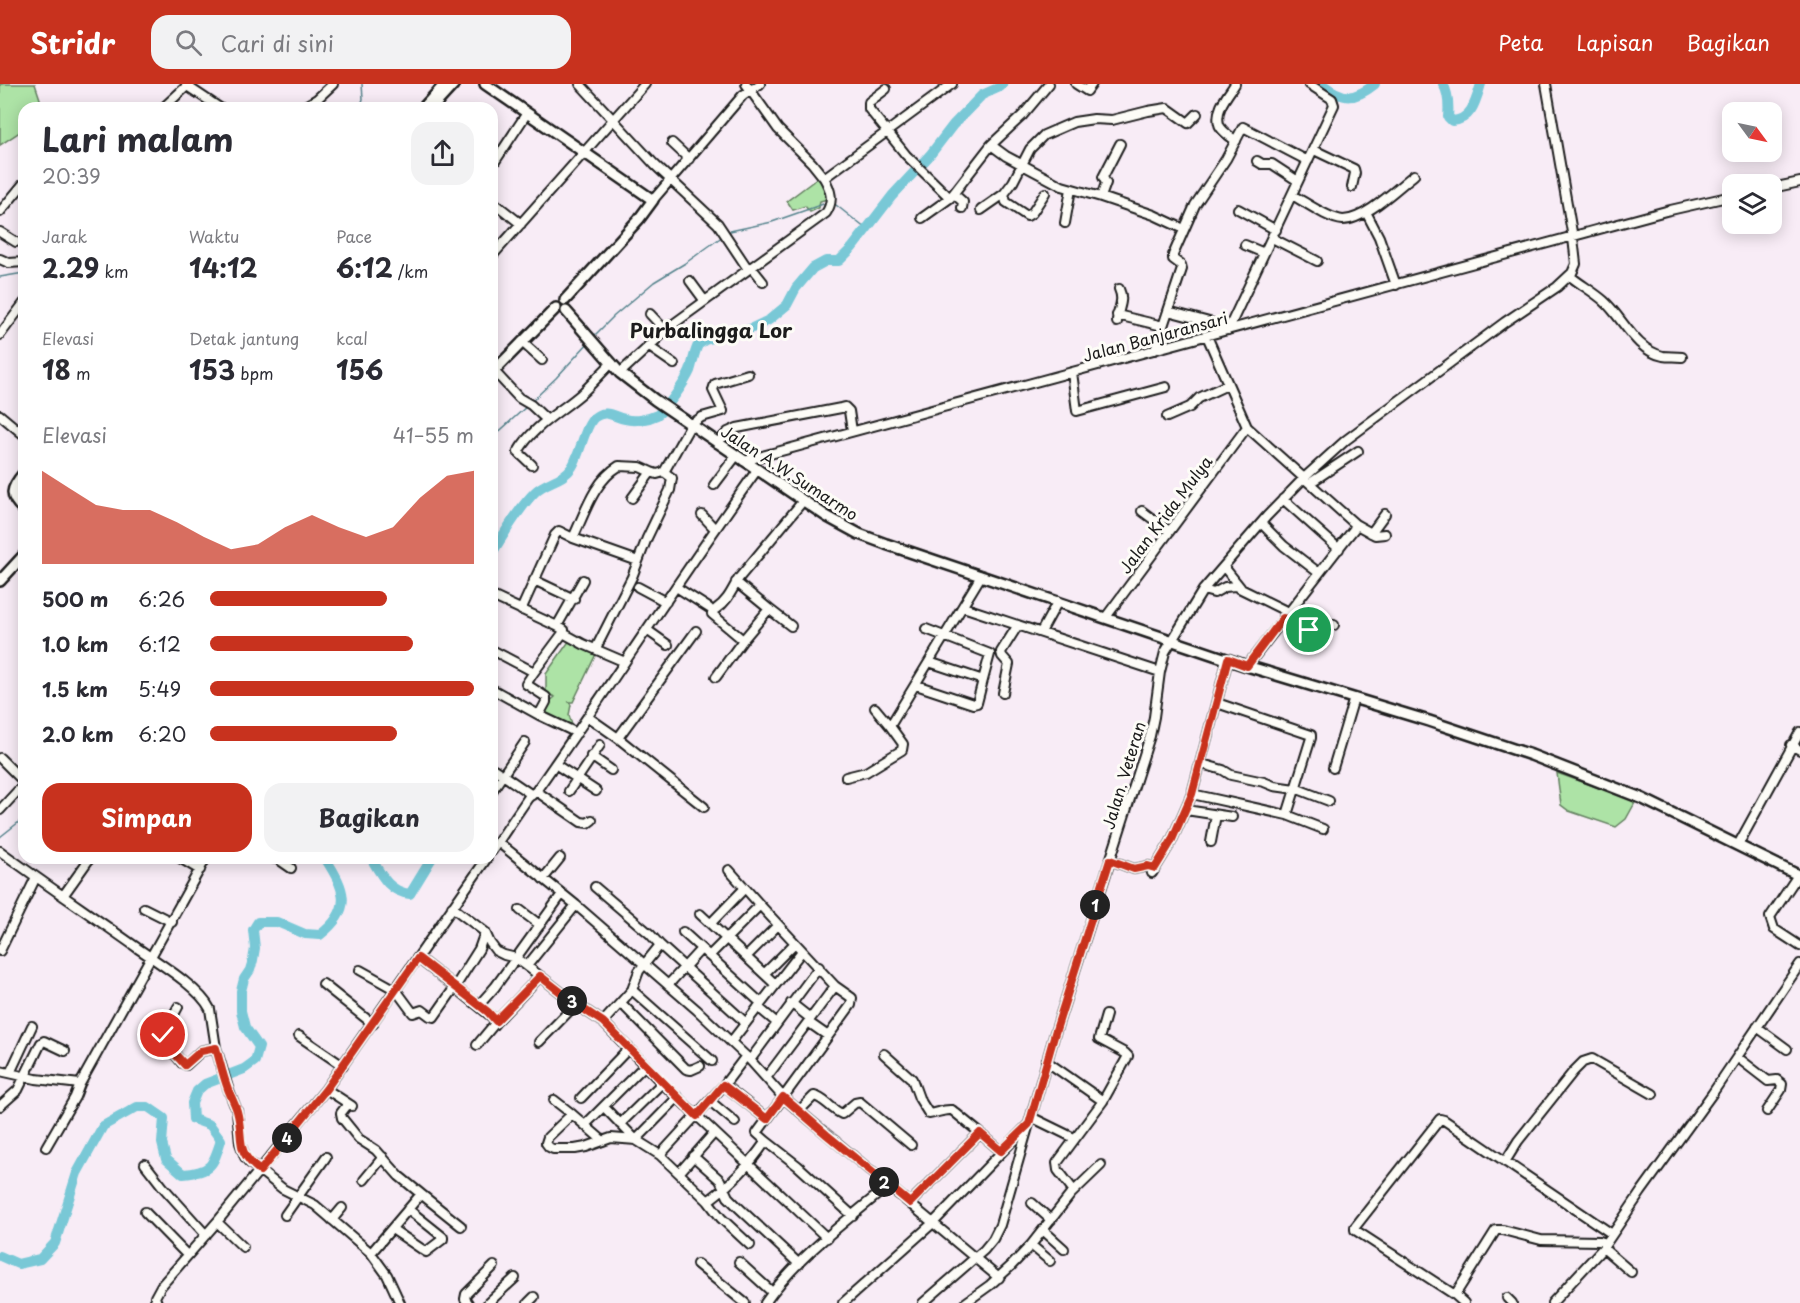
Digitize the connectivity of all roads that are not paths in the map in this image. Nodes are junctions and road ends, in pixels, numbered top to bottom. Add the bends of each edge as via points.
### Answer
1 (333, 84) edge
2 (445, 84) edge
3 (454, 84) edge
4 (485, 84) edge
5 (580, 84) edge
6 (645, 84) edge
7 (760, 84) edge
8 (952, 84) edge
9 (1049, 84) edge
10 (1076, 84) edge
11 (1092, 84) edge
12 (1235, 84) edge
13 (1309, 84) edge
14 (1546, 84) edge
15 (188, 85) edge
16 (748, 87) edge
17 (886, 89) dead end
18 (170, 102) edge
19 (212, 102) edge
20 (312, 102) edge
21 (428, 102) edge
22 (438, 102) edge
23 (527, 113) junction
24 (1197, 114) dead end
25 (612, 120) junction
26 (887, 132) junction
27 (1236, 141) junction
28 (672, 143) dead end
29 (1120, 144) dead end
30 (991, 145) junction
31 (1314, 150) junction
32 (583, 152) junction
33 (498, 157) edge
34 (689, 159) junction
35 (1257, 161) dead end
36 (1308, 161) junction
37 (1022, 165) junction
38 (1414, 175) dead end
39 (824, 178) junction
40 (670, 180) junction
41 (1298, 181) junction
42 (1800, 182) edge
43 (1782, 186) edge
44 (1352, 187) dead end
45 (1071, 189) junction
46 (18, 190) edge
47 (1045, 193) dead end
48 (1004, 194) junction
49 (1292, 195) junction
50 (952, 196) junction
51 (1101, 196) junction
52 (1722, 198) edge
53 (653, 200) junction
54 (498, 206) edge
55 (962, 208) dead end
56 (1238, 209) dead end
57 (981, 210) dead end
58 (0, 212) edge
59 (1366, 212) junction
60 (922, 218) dead end
61 (1065, 223) dead end
62 (521, 224) junction
63 (1184, 229) junction
64 (0, 232) edge
65 (1274, 234) junction
66 (1573, 237) junction
67 (16, 242) dead end
68 (1245, 245) dead end
69 (498, 249) edge
70 (1264, 253) junction
71 (0, 259) edge
72 (1317, 261) dead end
73 (18, 262) edge
74 (749, 268) junction
75 (1570, 276) junction
76 (690, 280) dead end
77 (763, 282) dead end
78 (1396, 285) junction
79 (1119, 289) dead end
80 (565, 300) junction
81 (704, 300) junction
82 (556, 308) junction
83 (18, 311) edge
84 (566, 311) junction
85 (1168, 311) junction
86 (650, 314) dead end
87 (1163, 326) junction
88 (1228, 329) junction
89 (666, 330) junction
90 (0, 335) edge
91 (1207, 336) junction
92 (522, 342) junction
93 (648, 346) junction
94 (1155, 350) junction
95 (1682, 357) dead end
96 (542, 360) dead end
97 (612, 363) junction
98 (674, 364) dead end
99 (498, 367) edge
100 (1072, 372) junction
101 (620, 373) junction
102 (748, 374) dead end
103 (498, 377) edge
104 (1227, 385) junction
105 (1166, 387) dead end
106 (0, 415) edge
107 (1167, 417) dead end
108 (547, 420) junction
109 (691, 424) junction
110 (1247, 427) junction
111 (18, 430) edge
112 (852, 431) junction
113 (717, 443) junction
114 (1358, 452) dead end
115 (740, 458) junction
116 (531, 465) dead end
117 (757, 470) junction
118 (651, 472) junction
119 (664, 472) junction
120 (1307, 480) junction
121 (18, 481) edge
122 (714, 486) dead end
123 (632, 498) dead end
124 (1283, 499) junction
125 (803, 501) junction
126 (18, 503) edge
127 (1142, 511) dead end
128 (1385, 514) dead end
129 (702, 515) dead end
130 (1261, 523) junction
131 (1355, 524) junction
132 (715, 529) junction
133 (1169, 531) junction
134 (1371, 533) junction
135 (1384, 534) dead end
136 (573, 538) junction
137 (1339, 549) junction
138 (638, 561) junction
139 (18, 562) edge
140 (1224, 567) junction
141 (1319, 573) junction
142 (981, 576) junction
143 (534, 580) junction
144 (583, 580) dead end
145 (0, 581) edge
146 (736, 582) junction
147 (638, 587) dead end
148 (676, 587) junction
149 (1240, 587) junction
150 (1203, 590) junction
151 (574, 598) junction
152 (498, 599) edge
153 (1058, 601) junction
154 (666, 602) junction
155 (963, 607) junction
156 (769, 609) junction
157 (521, 610) junction
158 (712, 610) junction
159 (1285, 615) junction
160 (1106, 617) junction
161 (1018, 625) junction
162 (1334, 625) dead end
163 (557, 626) junction
164 (790, 626) dead end
165 (926, 629) dead end
166 (647, 630) junction
167 (696, 631) dead end
168 (1041, 632) junction
169 (563, 633) junction
170 (944, 637) junction
171 (743, 640) junction
172 (1173, 640) junction
173 (668, 645) dead end
174 (596, 648) junction
175 (498, 653) edge
176 (1228, 659) junction
177 (625, 662) junction
178 (929, 662) junction
179 (1247, 666) junction
180 (534, 672) junction
181 (1160, 672) junction
182 (716, 677) dead end
183 (983, 680) junction
184 (916, 685) junction
185 (498, 692) edge
186 (1003, 693) dead end
187 (1354, 698) junction
188 (1216, 703) junction
189 (875, 708) dead end
190 (538, 715) junction
191 (588, 717) junction
192 (890, 726) junction
193 (1800, 732) edge
194 (577, 733) junction
195 (618, 738) junction
196 (525, 742) dead end
197 (600, 745) dead end
198 (1791, 746) junction
199 (1800, 750) edge
200 (591, 756) junction
201 (0, 758) edge
202 (555, 764) junction
203 (1202, 764) junction
204 (1334, 768) dead end
205 (611, 770) dead end
206 (498, 771) edge
207 (504, 775) junction
208 (18, 777) edge
209 (846, 777) dead end
210 (577, 778) junction
211 (498, 783) edge
212 (1295, 789) junction
213 (18, 790) edge
214 (569, 791) dead end
215 (596, 791) dead end
216 (534, 793) junction
217 (1192, 794) junction
218 (1329, 801) dead end
219 (704, 807) dead end
220 (0, 810) edge
221 (1186, 810) junction
222 (1287, 814) junction
223 (1216, 815) junction
224 (1232, 817) dead end
225 (592, 820) dead end
226 (1323, 829) dead end
227 (498, 842) joint
228 (1211, 842) dead end
229 (1738, 845) junction
230 (0, 851) edge
231 (560, 858) dead end
232 (1110, 860) junction
233 (86, 864) edge
234 (190, 864) edge
235 (203, 864) edge
236 (285, 864) edge
237 (483, 864) edge
238 (291, 868) dead end
239 (200, 870) junction
240 (729, 870) dead end
241 (1799, 876) edge
242 (36, 877) junction
243 (543, 879) junction
244 (595, 887) dead end
245 (745, 888) junction
246 (562, 894) junction
247 (63, 896) junction
248 (576, 904) junction
249 (759, 905) junction
250 (453, 907) junction
251 (144, 908) dead end
252 (520, 910) dead end
253 (700, 914) dead end
254 (172, 922) junction
255 (711, 923) junction
256 (540, 925) junction
257 (778, 925) junction
258 (485, 932) junction
259 (683, 932) dead end
260 (726, 938) junction
261 (795, 943) junction
262 (660, 945) junction
263 (1800, 946) edge
264 (701, 949) junction
265 (0, 951) edge
266 (802, 951) junction
267 (709, 956) junction
268 (747, 957) junction
269 (151, 958) junction
270 (418, 958) junction
271 (516, 958) junction
272 (1800, 964) edge
273 (644, 965) junction
274 (527, 966) junction
275 (685, 968) junction
276 (819, 968) junction
277 (360, 969) dead end
278 (765, 974) junction
279 (540, 976) junction
280 (323, 984) dead end
281 (775, 984) junction
282 (668, 986) junction
283 (835, 986) junction
284 (455, 987) junction
285 (396, 990) junction
286 (632, 990) junction
287 (621, 1003) junction
288 (576, 1004) junction
289 (791, 1004) junction
290 (478, 1005) junction
291 (760, 1005) junction
292 (178, 1007) dead end
293 (1106, 1015) dead end
294 (809, 1020) junction
295 (496, 1021) junction
296 (603, 1022) junction
297 (746, 1023) junction
298 (777, 1023) junction
299 (373, 1024) junction
300 (32, 1026) dead end
301 (1757, 1027) junction
302 (299, 1036) dead end
303 (828, 1036) junction
304 (539, 1042) dead end
305 (731, 1042) junction
306 (477, 1045) dead end
307 (216, 1048) junction
308 (628, 1048) junction
309 (1787, 1049) dead end
310 (64, 1051) dead end
311 (884, 1054) dead end
312 (1737, 1057) junction
313 (748, 1058) junction
314 (712, 1061) dead end
315 (1046, 1061) junction
316 (645, 1065) junction
317 (343, 1066) junction
318 (700, 1066) dead end
319 (0, 1071) edge
320 (10, 1073) junction
321 (24, 1077) junction
322 (766, 1078) junction
323 (662, 1083) junction
324 (80, 1084) junction
325 (723, 1085) junction
326 (326, 1089) junction
327 (1653, 1094) dead end
328 (678, 1097) junction
329 (783, 1097) junction
330 (581, 1098) dead end
331 (554, 1100) dead end
332 (710, 1101) junction
333 (1102, 1101) junction
334 (0, 1106) edge
335 (604, 1107) junction
336 (799, 1111) junction
337 (1767, 1112) dead end
338 (572, 1114) junction
339 (697, 1116) junction
340 (767, 1119) junction
341 (1030, 1121) junction
342 (735, 1122) dead end
343 (620, 1124) junction
344 (585, 1125) junction
345 (714, 1133) junction
346 (980, 1133) junction
347 (1074, 1138) junction
348 (602, 1140) junction
349 (636, 1140) junction
350 (766, 1141) junction
351 (911, 1145) dead end
352 (46, 1147) dead end
353 (1001, 1151) junction
354 (660, 1155) junction
355 (693, 1156) junction
356 (326, 1157) dead end
357 (383, 1157) junction
358 (1505, 1162) junction
359 (145, 1164) dead end
360 (748, 1166) junction
361 (1101, 1166) dead end
362 (260, 1171) junction
363 (679, 1173) junction
364 (364, 1180) dead end
365 (888, 1186) junction
366 (725, 1188) junction
367 (1074, 1191) junction
368 (421, 1194) junction
369 (298, 1196) junction
370 (708, 1201) junction
371 (910, 1203) junction
372 (1032, 1203) dead end
373 (342, 1208) dead end
374 (408, 1209) junction
375 (146, 1212) dead end
376 (285, 1215) dead end
377 (853, 1216) junction
378 (332, 1220) junction
379 (1051, 1220) junction
380 (217, 1222) junction
381 (933, 1223) junction
382 (461, 1226) dead end
383 (392, 1229) junction
384 (1043, 1230) junction
385 (1612, 1234) junction
386 (206, 1235) junction
387 (827, 1238) junction
388 (750, 1245) dead end
389 (1031, 1245) junction
390 (1604, 1246) junction
391 (243, 1247) dead end
392 (1064, 1249) dead end
393 (371, 1253) junction
394 (187, 1255) junction
395 (975, 1258) junction
396 (1050, 1261) dead end
397 (739, 1262) dead end
398 (697, 1264) dead end
399 (799, 1264) junction
400 (494, 1266) dead end
401 (1631, 1272) dead end
402 (515, 1278) dead end
403 (999, 1278) junction
404 (1455, 1295) junction
405 (770, 1298) edge
406 (157, 1303) edge
407 (400, 1303) edge
408 (468, 1303) edge
409 (488, 1303) edge
410 (745, 1303) edge
411 (843, 1303) edge
412 (923, 1303) edge
413 (965, 1303) edge
414 (1464, 1303) edge
415 (1552, 1303) edge

1 - 20 street
2 - 21 main road
3 - 22 main road
4 - 23 main road
5 - 25 street
6 - 25 street
7 - 16 street
8 - 26 street
9 - 30 street
10 - 11 street via 1085,91
12 - 27 street via 1221,104 1218,123
13 - 31 street via 1334,102
14 - 66 street
15 - 18 street
15 - 19 street
16 - 34 street
16 - 39 street via 778,129
17 - 26 street via 868,106
23 - 32 main road
23 - 33 street
24 - 37 street via 1188,123 1167,108 1112,120 1074,122 1037,141
25 - 32 street
25 - 40 street
26 - 39 street
26 - 50 street via 924,173
27 - 36 street via 1243,128
27 - 63 street
28 - 34 street
29 - 51 street via 1103,177 1106,183
30 - 37 street
30 - 50 street
31 - 36 street
31 - 44 street via 1355,170
32 - 53 main road
32 - 62 street
34 - 40 street
35 - 41 street via 1272,164
36 - 41 street
37 - 45 street
37 - 48 street
38 - 59 street
39 - 74 street via 831,190 826,213
40 - 53 street
40 - 74 street via 712,218
41 - 49 street
42 - 43 street
45 - 51 street
45 - 61 street
46 - 58 street
47 - 48 street via 1027,216 1006,202
48 - 57 street
49 - 59 street via 1339,219
49 - 65 street
50 - 55 street via 963,202
50 - 60 street
51 - 63 street
52 - 66 street, Jalan Banjaransari
53 - 80 main road
54 - 62 street
56 - 65 street
59 - 78 street
62 - 69 street
63 - 85 street via 1173,257 1182,269
64 - 67 street
65 - 70 street
65 - 72 street
66 - 75 street via 1576,264
66 - 78 street, Jalan Banjaransari
68 - 70 street
70 - 88 street
71 - 73 street
74 - 77 street
74 - 81 street
75 - 95 street via 1604,301 1647,349 1664,356
75 - 120 street via 1346,440
76 - 81 street
78 - 88 street, Jalan Banjaransari
79 - 87 street via 1122,298 1117,319
80 - 82 main road via 560,299
80 - 84 main road
81 - 89 street
82 - 84 main road
82 - 92 main road
83 - 90 street
84 - 97 main road, Jalan A.W.Sumarmo
85 - 87 street
85 - 88 street
86 - 89 street
87 - 94 street
88 - 91 street, Jalan Banjaransari
89 - 93 street
91 - 94 street, Jalan Banjaransari
91 - 104 street
92 - 96 street
92 - 99 main road
93 - 98 street
93 - 101 street
94 - 100 street, Jalan Banjaransari
97 - 101 main road, Jalan A.W.Sumarmo
97 - 108 street
100 - 105 street via 1077,411
100 - 112 street, Jalan Banjaransari
101 - 109 main road, Jalan A.W.Sumarmo
102 - 109 street via 715,384 713,390 723,411
103 - 108 street
104 - 107 street
104 - 110 street
106 - 111 street
108 - 116 street via 518,451
109 - 113 main road, Jalan A.W.Sumarmo
109 - 119 street
110 - 120 street
110 - 133 street, Jalan Krida Mulya
112 - 113 street via 845,407 737,428
112 - 115 street, Jalan Banjaransari
113 - 115 main road, Jalan A.W.Sumarmo
114 - 120 street
115 - 117 main road, Jalan A.W.Sumarmo
115 - 122 street
117 - 125 main road, Jalan A.W.Sumarmo
117 - 132 street
118 - 119 street
118 - 123 street
118 - 136 street via 630,465 616,467 595,491
119 - 138 street via 672,478 668,497
120 - 124 street, Jalan. Veteran
120 - 131 street
121 - 126 main road via 13,494
124 - 130 street, Jalan. Veteran
124 - 137 street
125 - 142 main road, Jalan A.W.Sumarmo via 859,534
125 - 146 street
127 - 133 street
128 - 134 street
129 - 132 street
130 - 140 street, Jalan. Veteran
130 - 141 street
131 - 134 street
131 - 137 street
132 - 148 street
133 - 160 street, Jalan Krida Mulya
134 - 135 street
136 - 138 street
136 - 143 street via 556,533
137 - 141 street
138 - 174 street
139 - 145 main road
140 - 149 street
140 - 150 street, Jalan. Veteran
141 - 159 street
142 - 153 main road, Jalan A.W.Sumarmo
142 - 155 street
143 - 151 street
143 - 157 street
144 - 151 street
146 - 156 street
146 - 158 street via 723,604
147 - 154 street
148 - 154 street
148 - 158 street
149 - 150 street via 1231,585 1214,593
149 - 159 street
150 - 172 street, Jalan. Veteran
151 - 163 street
152 - 157 street
153 - 160 main road, Jalan A.W.Sumarmo
153 - 168 street
154 - 166 street
155 - 161 street
155 - 170 street
156 - 164 street
156 - 171 street
157 - 163 street
158 - 171 street
159 - 162 street via 1306,629 1317,631 1321,622
159 - 179 street
160 - 172 main road, Jalan A.W.Sumarmo
161 - 168 street
161 - 186 street via 1001,652 1009,664
163 - 169 street
165 - 170 street
166 - 173 street
166 - 177 street
167 - 195 street
168 - 181 street
169 - 174 street
169 - 180 street
170 - 178 street
170 - 183 street via 990,654
171 - 182 street
172 - 176 main road, Jalan A.W.Sumarmo
172 - 181 street, Jalan. Veteran
174 - 177 street
175 - 180 street
176 - 179 main road, Jalan A.W.Sumarmo
176 - 188 street
177 - 191 street
178 - 183 street
178 - 184 street
179 - 187 main road, Jalan A.W.Sumarmo
180 - 190 street via 526,684 546,698
181 - 232 street, Jalan. Veteran via 1150,736
183 - 184 street via 975,704
184 - 192 street
185 - 190 street
187 - 204 street
187 - 229 main road, Jalan A.W.Sumarmo via 1592,778
188 - 203 street
188 - 212 street via 1311,735
189 - 192 street
190 - 194 street
191 - 194 street
191 - 195 street
192 - 209 street via 903,744 902,750 866,771
193 - 198 street
194 - 202 street
195 - 219 street
196 - 207 street
197 - 200 street
198 - 199 street
198 - 229 street
200 - 205 street
200 - 210 street
201 - 208 street
202 - 210 street
202 - 216 street
203 - 212 street via 1231,775
203 - 217 street
206 - 207 street
207 - 211 street
207 - 216 street
210 - 214 street
210 - 215 street
212 - 218 street
212 - 222 street
213 - 220 street
216 - 225 street via 581,822
216 - 227 street
217 - 221 street
217 - 222 street
221 - 223 street
221 - 232 street via 1154,870 1148,866 1134,869
222 - 226 street
223 - 224 street
223 - 228 street
227 - 243 street
229 - 241 main road, Jalan A.W.Sumarmo
230 - 242 street
231 - 243 street
232 - 315 street, Jalan. Veteran
233 - 247 street
234 - 239 street
235 - 239 street
236 - 238 street
237 - 250 street
239 - 254 street
240 - 245 street
241 - 263 street via 1770,918 1774,929
242 - 247 street
242 - 265 street
243 - 246 street
244 - 262 street
245 - 249 street
245 - 255 street
246 - 248 street
246 - 256 street
247 - 269 street
248 - 273 street
248 - 274 street
249 - 257 street
249 - 260 street
250 - 258 street
250 - 270 street
251 - 254 street
252 - 256 street
253 - 255 street
254 - 269 street
255 - 260 street
256 - 271 street
257 - 261 street
257 - 268 street
258 - 271 street via 496,951
258 - 284 street
259 - 264 street
260 - 267 street
260 - 268 street
261 - 266 street
261 - 278 street
262 - 273 street
262 - 275 street
264 - 267 street
264 - 275 street
266 - 276 street
266 - 281 street
267 - 291 street
268 - 278 street
269 - 307 street via 206,1001
269 - 324 street
270 - 284 street
270 - 285 street
271 - 274 street
271 - 290 street
272 - 301 street
273 - 282 street
273 - 286 street
274 - 279 street
275 - 282 street
275 - 297 street
276 - 283 street
276 - 289 street
277 - 285 street
278 - 281 street
279 - 288 street
279 - 295 street
280 - 299 street
281 - 291 street
282 - 305 street
283 - 294 street
283 - 303 street via 853,1000
284 - 285 street via 432,1017 422,1010 411,1012
284 - 290 street
285 - 299 street
286 - 287 street
286 - 314 street
287 - 296 street
287 - 318 street via 686,1069
288 - 296 street
288 - 304 street
289 - 294 street
289 - 298 street
290 - 295 street
291 - 297 street
291 - 298 street
292 - 307 street via 163,1039 182,1063 186,1065 201,1051
293 - 333 street via 1099,1039 1128,1056
294 - 303 street
294 - 322 street
295 - 306 street
296 - 308 street
297 - 305 street
298 - 313 street
299 - 317 street
300 - 320 street
301 - 309 street
301 - 312 street
302 - 317 street
303 - 329 street
305 - 313 street
307 - 362 street via 237,1111 243,1152
308 - 316 street
308 - 330 street
310 - 321 street via 41,1042
311 - 346 street via 912,1079 929,1114 952,1110
312 - 337 street via 1767,1080 1782,1084
312 - 385 street
313 - 322 street
313 - 325 street
315 - 333 street
315 - 341 street, Jalan. Veteran
316 - 323 street
316 - 335 street
317 - 326 street
319 - 320 street
320 - 321 street
321 - 324 street
321 - 334 street via 18,1090
322 - 329 street
323 - 328 street
323 - 343 street
324 - 352 street
325 - 332 street
325 - 340 street
326 - 357 street via 350,1105 342,1112 342,1118 359,1139
326 - 362 street
327 - 358 street via 1587,1059
328 - 339 street
328 - 349 street
329 - 336 street
329 - 340 street
331 - 338 street
332 - 339 street
332 - 342 street
333 - 347 street
335 - 343 street
335 - 344 street
336 - 351 street via 814,1096 842,1114 860,1102
336 - 365 street
338 - 344 street
338 - 348 street via 547,1139 549,1147 581,1148
339 - 345 street
339 - 354 street
340 - 350 street via 758,1132
341 - 347 street
341 - 353 street
341 - 395 street, Jalan. Veteran via 1000,1225 989,1245
343 - 349 street
344 - 348 street
345 - 355 street
345 - 360 street
346 - 353 street
346 - 371 street
347 - 367 street via 1056,1166
348 - 349 street
349 - 354 street
350 - 360 street
350 - 377 street
353 - 381 street
354 - 363 street
355 - 363 street
355 - 366 street
356 - 369 street
357 - 364 street
357 - 368 street
358 - 385 street
358 - 404 street via 1440,1119 1355,1227 1356,1232
359 - 386 street
360 - 366 street
360 - 387 street
361 - 367 street
362 - 369 street
362 - 380 street
363 - 370 street
365 - 371 street
365 - 377 street
366 - 370 street
366 - 399 street via 728,1197
367 - 379 street
368 - 374 street
368 - 382 street
369 - 376 street
369 - 378 street
370 - 388 street
371 - 381 street
372 - 379 street
373 - 378 street
374 - 383 street
374 - 383 street via 443,1239 426,1252
375 - 394 street
377 - 387 street
378 - 393 street
379 - 384 street
380 - 386 street
380 - 391 street
381 - 395 street
381 - 411 street
383 - 393 street
384 - 389 street
384 - 392 street
385 - 390 street
386 - 394 street
387 - 399 street
389 - 396 street
389 - 403 street
390 - 401 street
390 - 404 street via 1600,1241 1541,1240 1496,1230
390 - 415 street
393 - 407 street
394 - 406 street via 156,1292
395 - 403 street
395 - 412 street, Jalan. Veteran
397 - 405 street
398 - 410 street
399 - 405 street
400 - 408 street via 466,1294
402 - 409 street
403 - 413 street
404 - 414 street

